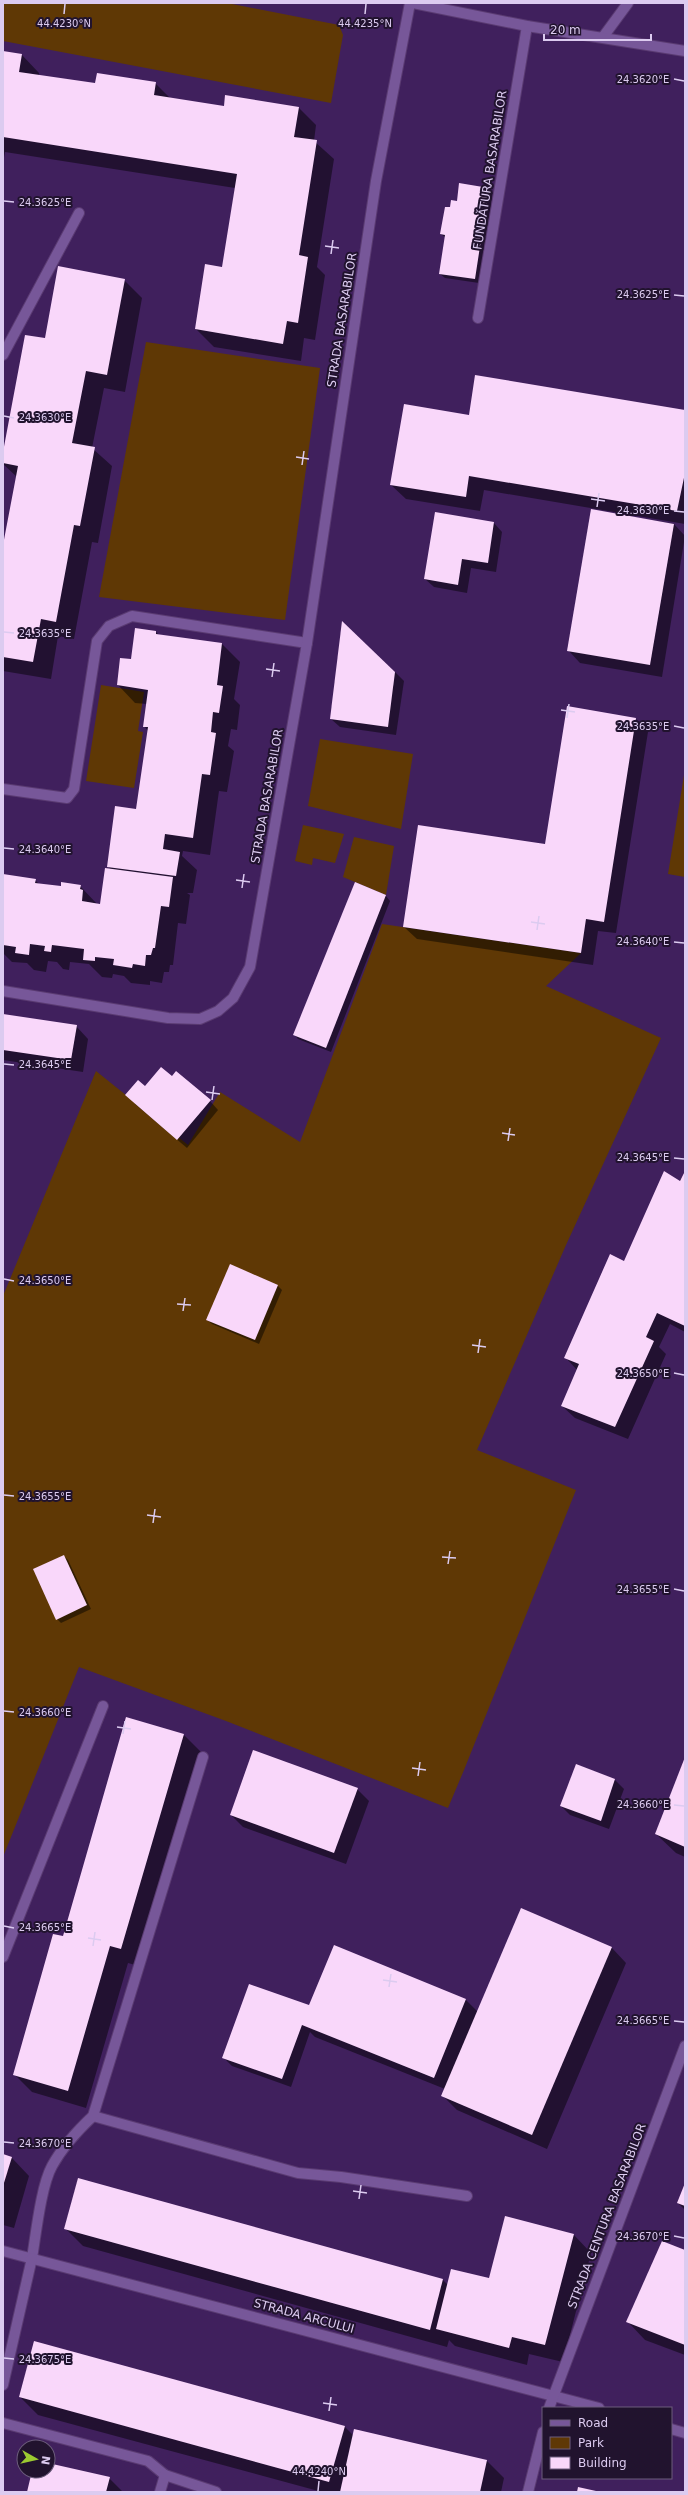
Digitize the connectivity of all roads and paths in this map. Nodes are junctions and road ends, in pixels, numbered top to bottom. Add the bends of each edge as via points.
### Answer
1 (410, 3) edge
2 (413, 3) edge
3 (628, 3) edge
4 (527, 26) junction
5 (603, 37) junction
6 (685, 51) edge
7 (79, 213) dead end
8 (478, 318) dead end
9 (3, 355) edge
10 (307, 643) junction
11 (3, 789) edge
12 (3, 991) edge
13 (103, 1706) dead end
14 (203, 1757) dead end
15 (3, 1957) edge
16 (685, 2046) edge
17 (92, 2116) junction
18 (467, 2196) dead end
19 (3, 2251) edge
20 (32, 2258) junction
21 (3, 2385) edge
22 (552, 2395) junction
23 (549, 2407) edge
24 (595, 2407) edge
25 (3, 2423) edge
26 (672, 2429) edge
27 (685, 2433) edge
28 (542, 2436) edge
29 (165, 2475) junction
30 (160, 2492) edge
31 (216, 2492) edge
32 (528, 2492) edge

1 - 10 street, STRADA BASARABILOR via 376,181
2 - 4 street
3 - 5 street
4 - 5 street
4 - 8 street, FUNDĂTURA BASARABILOR
5 - 6 street
7 - 9 street
10 - 11 street via 132,616 109,626 97,641 74,789 67,798
10 - 12 street, STRADA BASARABILOR via 250,967 233,998 218,1011 200,1019 184,1020
13 - 15 street
14 - 17 street
16 - 22 street, STRADA CENTURA BASARABILOR
17 - 18 street via 298,2173 341,2176
17 - 20 street via 72,2135 52,2167
19 - 20 street, STRADA ARCULUI
20 - 21 street
20 - 22 street, STRADA ARCULUI
22 - 23 street, STRADA CENTURA BASARABILOR
22 - 24 street, STRADA ARCULUI
25 - 29 street via 148,2461
26 - 27 street
28 - 32 street
29 - 30 street
29 - 31 street

